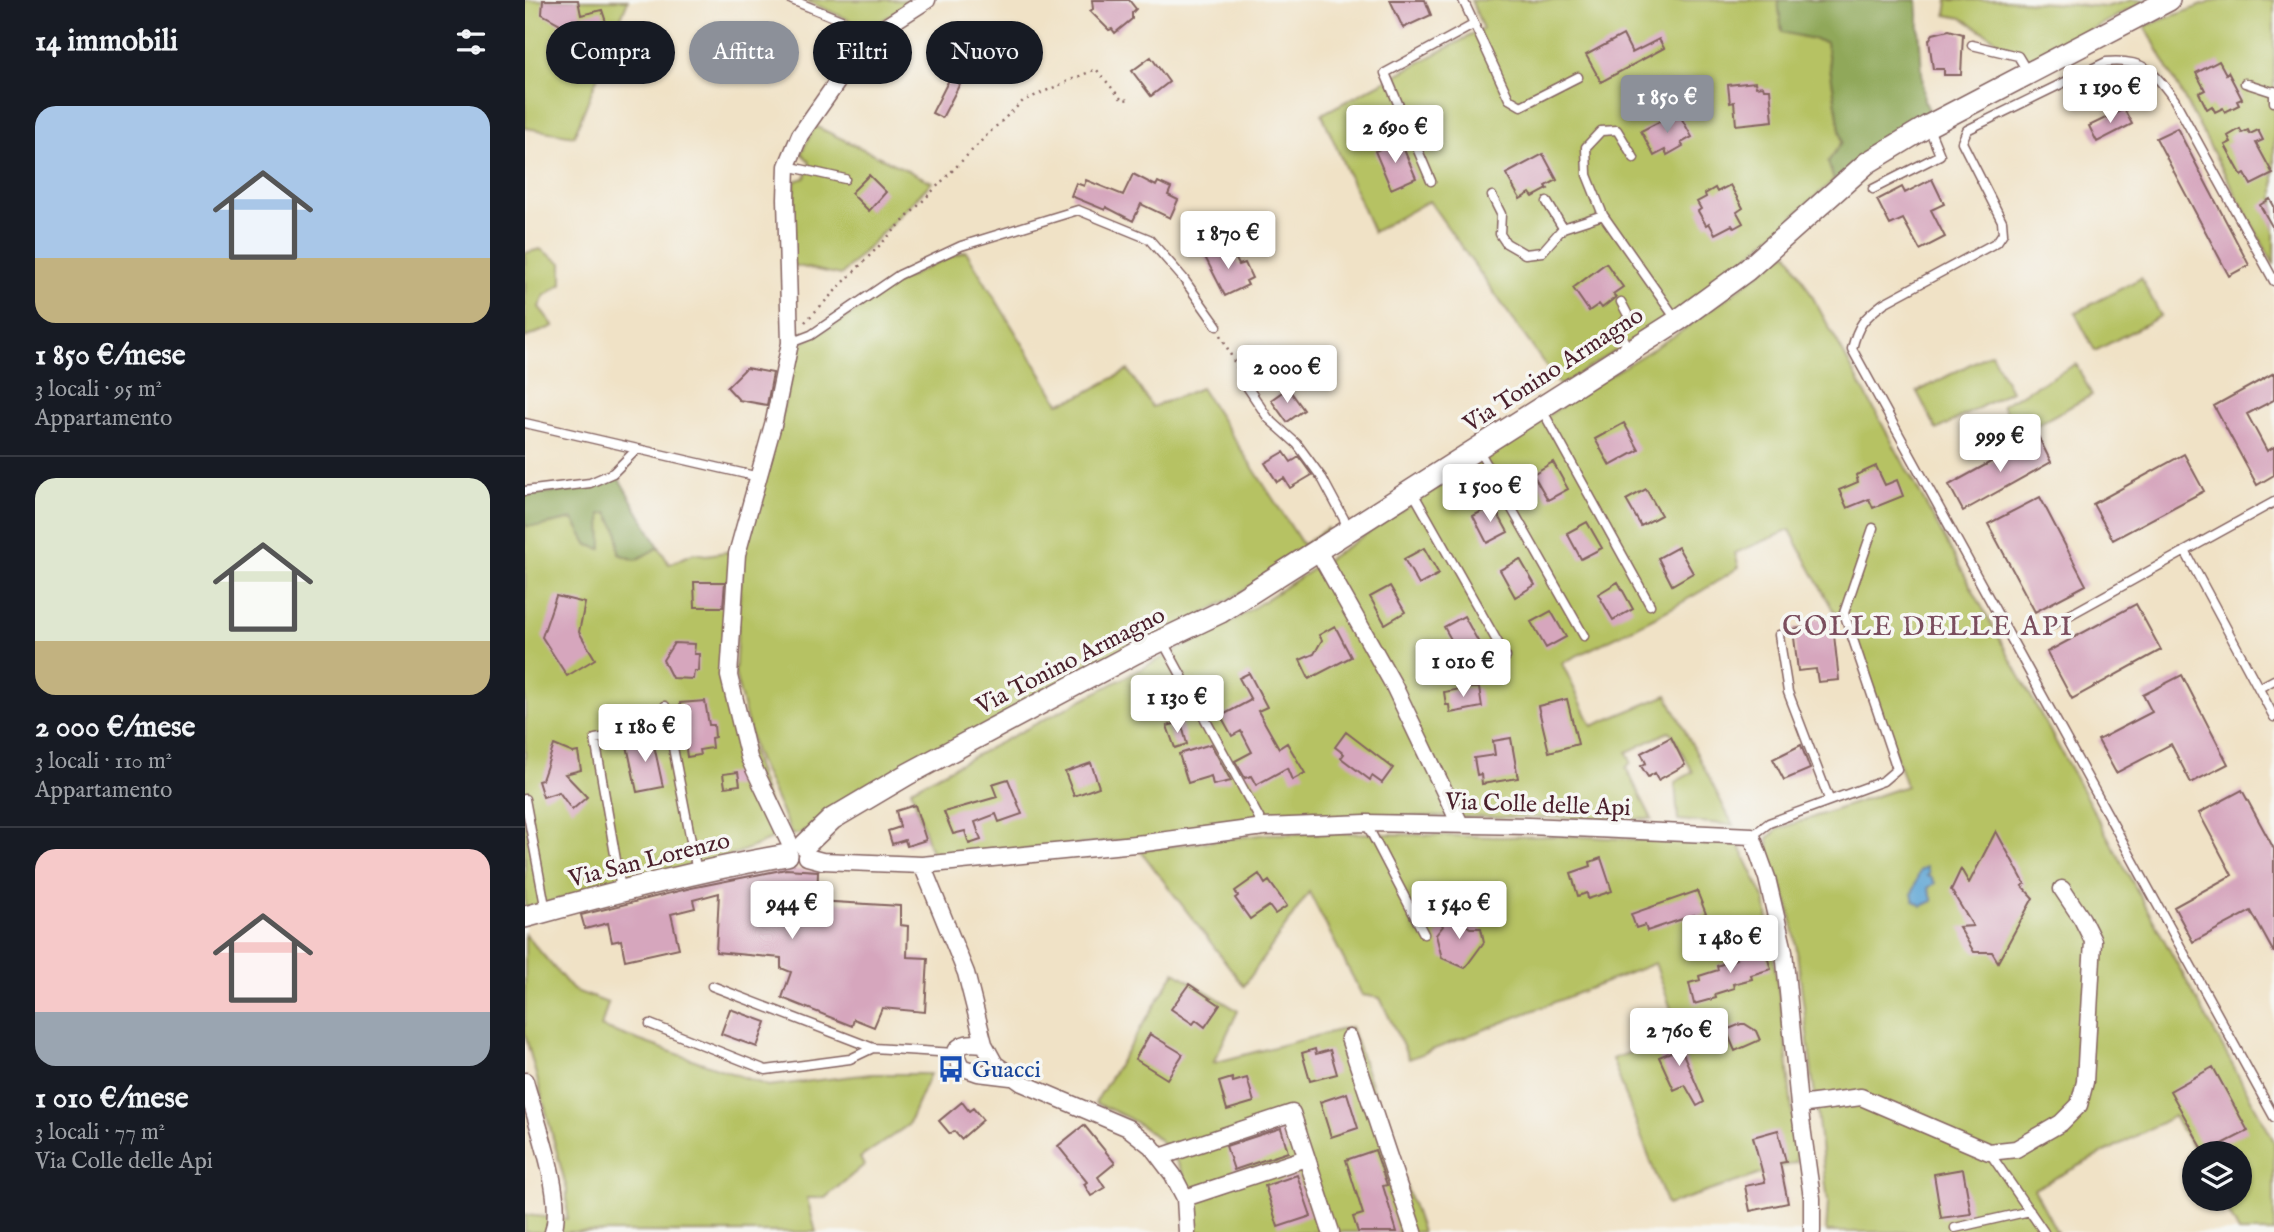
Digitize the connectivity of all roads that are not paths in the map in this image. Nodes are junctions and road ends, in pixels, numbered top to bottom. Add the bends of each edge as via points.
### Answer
1 (792, 0) edge
2 (926, 0) edge
3 (1463, 0) edge
4 (2169, 0) edge
5 (844, 21) edge
6 (894, 21) edge
7 (1473, 25) junction
8 (1972, 45) dead end
9 (2029, 74) junction
10 (1578, 77) dead end
11 (2245, 83) dead end
12 (836, 84) edge
13 (2274, 91) edge
14 (2274, 103) edge
15 (1929, 126) junction
16 (1634, 158) dead end
17 (787, 166) junction
18 (845, 178) dead end
19 (1431, 181) dead end
20 (1873, 190) dead end
21 (1492, 197) dead end
22 (1547, 202) dead end
23 (1603, 215) junction
24 (1563, 228) junction
25 (2274, 281) edge
26 (1621, 303) dead end
27 (1677, 321) junction
28 (1217, 326) road end
29 (790, 343) junction
30 (1630, 351) junction
31 (1244, 382) road end
32 (1541, 408) junction
33 (525, 423) edge
34 (1478, 449) junction
35 (636, 450) junction
36 (759, 477) junction
37 (525, 491) edge
38 (1412, 491) junction
39 (2274, 502) edge
40 (1873, 528) dead end
41 (1347, 533) junction
42 (1318, 551) junction
43 (2185, 551) junction
44 (1650, 605) dead end
45 (2048, 627) dead end
46 (1779, 635) dead end
47 (1584, 636) dead end
48 (1162, 640) junction
49 (1506, 657) dead end
50 (2274, 680) edge
51 (2259, 688) junction
52 (665, 706) dead end
53 (2274, 717) edge
54 (619, 735) dead end
55 (525, 799) edge
56 (1829, 799) junction
57 (1366, 823) junction
58 (1461, 824) junction
59 (1264, 827) junction
60 (1752, 836) junction
61 (797, 850) junction
62 (922, 865) junction
63 (697, 874) junction
64 (2062, 889) dead end
65 (622, 892) junction
66 (546, 911) junction
67 (525, 917) edge
68 (1424, 934) dead end
69 (712, 986) dead end
70 (650, 1024) dead end
71 (1349, 1038) dead end
72 (984, 1044) junction
73 (873, 1048) junction
74 (955, 1054) junction
75 (1011, 1077) junction
76 (525, 1081) edge
77 (1799, 1105) junction
78 (2274, 1117) edge
79 (1989, 1152) junction
80 (1160, 1157) junction
81 (1306, 1158) junction
82 (1185, 1198) junction
83 (2030, 1211) junction
84 (1955, 1228) dead end
85 (552, 1232) edge
86 (1187, 1232) edge
87 (1331, 1232) edge
88 (1415, 1232) edge
89 (1812, 1232) edge
90 (2044, 1232) edge

1 - 5 lane
2 - 6 street
3 - 7 lane
4 - 9 street, Via Tonino Armagno
7 - 10 lane via 1509,99 1521,106
7 - 19 lane via 1385,73
8 - 9 lane via 2018,56
9 - 15 street, Via Tonino Armagno
11 - 13 lane
12 - 17 street via 800,135
13 - 14 lane
15 - 20 lane via 1940,155
15 - 27 street, Via Tonino Armagno via 1867,163 1747,270
16 - 23 lane via 1617,130 1601,131 1586,147 1587,175
17 - 18 lane
17 - 29 street
21 - 24 lane via 1501,214 1500,234 1525,254 1542,252
22 - 24 lane
23 - 24 lane
23 - 27 lane
25 - 78 lane via 2174,99 2150,70 2128,60 2106,62 1967,130 1962,142 2002,221 2003,233 1997,242 1870,313 1857,328 1853,349
26 - 30 lane via 1629,317 1618,329
27 - 30 street, Via Tonino Armagno
28 - 29 lane via 1149,239 1078,210 961,246 899,275 811,335
29 - 36 street
30 - 32 street, Via Tonino Armagno
31 - 41 lane via 1268,418 1297,444 1322,478
32 - 34 street, Via Tonino Armagno
32 - 44 lane
33 - 35 lane
34 - 38 street, Via Tonino Armagno
34 - 47 lane
35 - 36 lane
35 - 37 lane via 613,473 590,483
36 - 61 street via 737,554 729,676 749,758
38 - 41 street, Via Tonino Armagno
38 - 49 lane
39 - 43 lane
40 - 56 lane via 1845,613 1897,769 1883,781
41 - 42 street, Via Tonino Armagno
42 - 48 street, Via Tonino Armagno via 1221,612
42 - 58 street via 1394,684
43 - 45 lane
43 - 51 lane
46 - 56 lane via 1787,692
48 - 59 lane
48 - 61 street, Via Tonino Armagno via 908,774 832,819
50 - 51 lane
51 - 53 lane
52 - 63 lane
54 - 65 lane via 595,739
55 - 66 lane
56 - 60 lane via 1769,823
57 - 58 street, Via Colle delle Api
57 - 59 street, Via Colle delle Api
57 - 68 lane
58 - 60 street, Via Colle delle Api
59 - 62 street, Via Colle delle Api
60 - 77 street via 1784,951
61 - 62 street, Via Colle delle Api via 822,861
61 - 63 street, Via San Lorenzo
62 - 72 street via 966,973
63 - 65 street, Via San Lorenzo
64 - 79 street via 2093,941 2085,1082 2079,1105 2061,1123 2016,1149
65 - 66 street, Via San Lorenzo
66 - 67 street, Via San Lorenzo
69 - 73 lane
70 - 73 lane via 766,1070 851,1059
71 - 88 street
72 - 74 street via 962,1044
72 - 75 street via 995,1064
73 - 74 lane
74 - 75 street via 961,1067
75 - 80 street via 1128,1128
76 - 85 street via 552,1180 557,1221
77 - 79 street via 1861,1097
77 - 89 street
79 - 83 lane
80 - 81 street via 1292,1113
80 - 82 street
81 - 82 street
81 - 87 street
82 - 86 street
83 - 84 lane
83 - 90 lane

